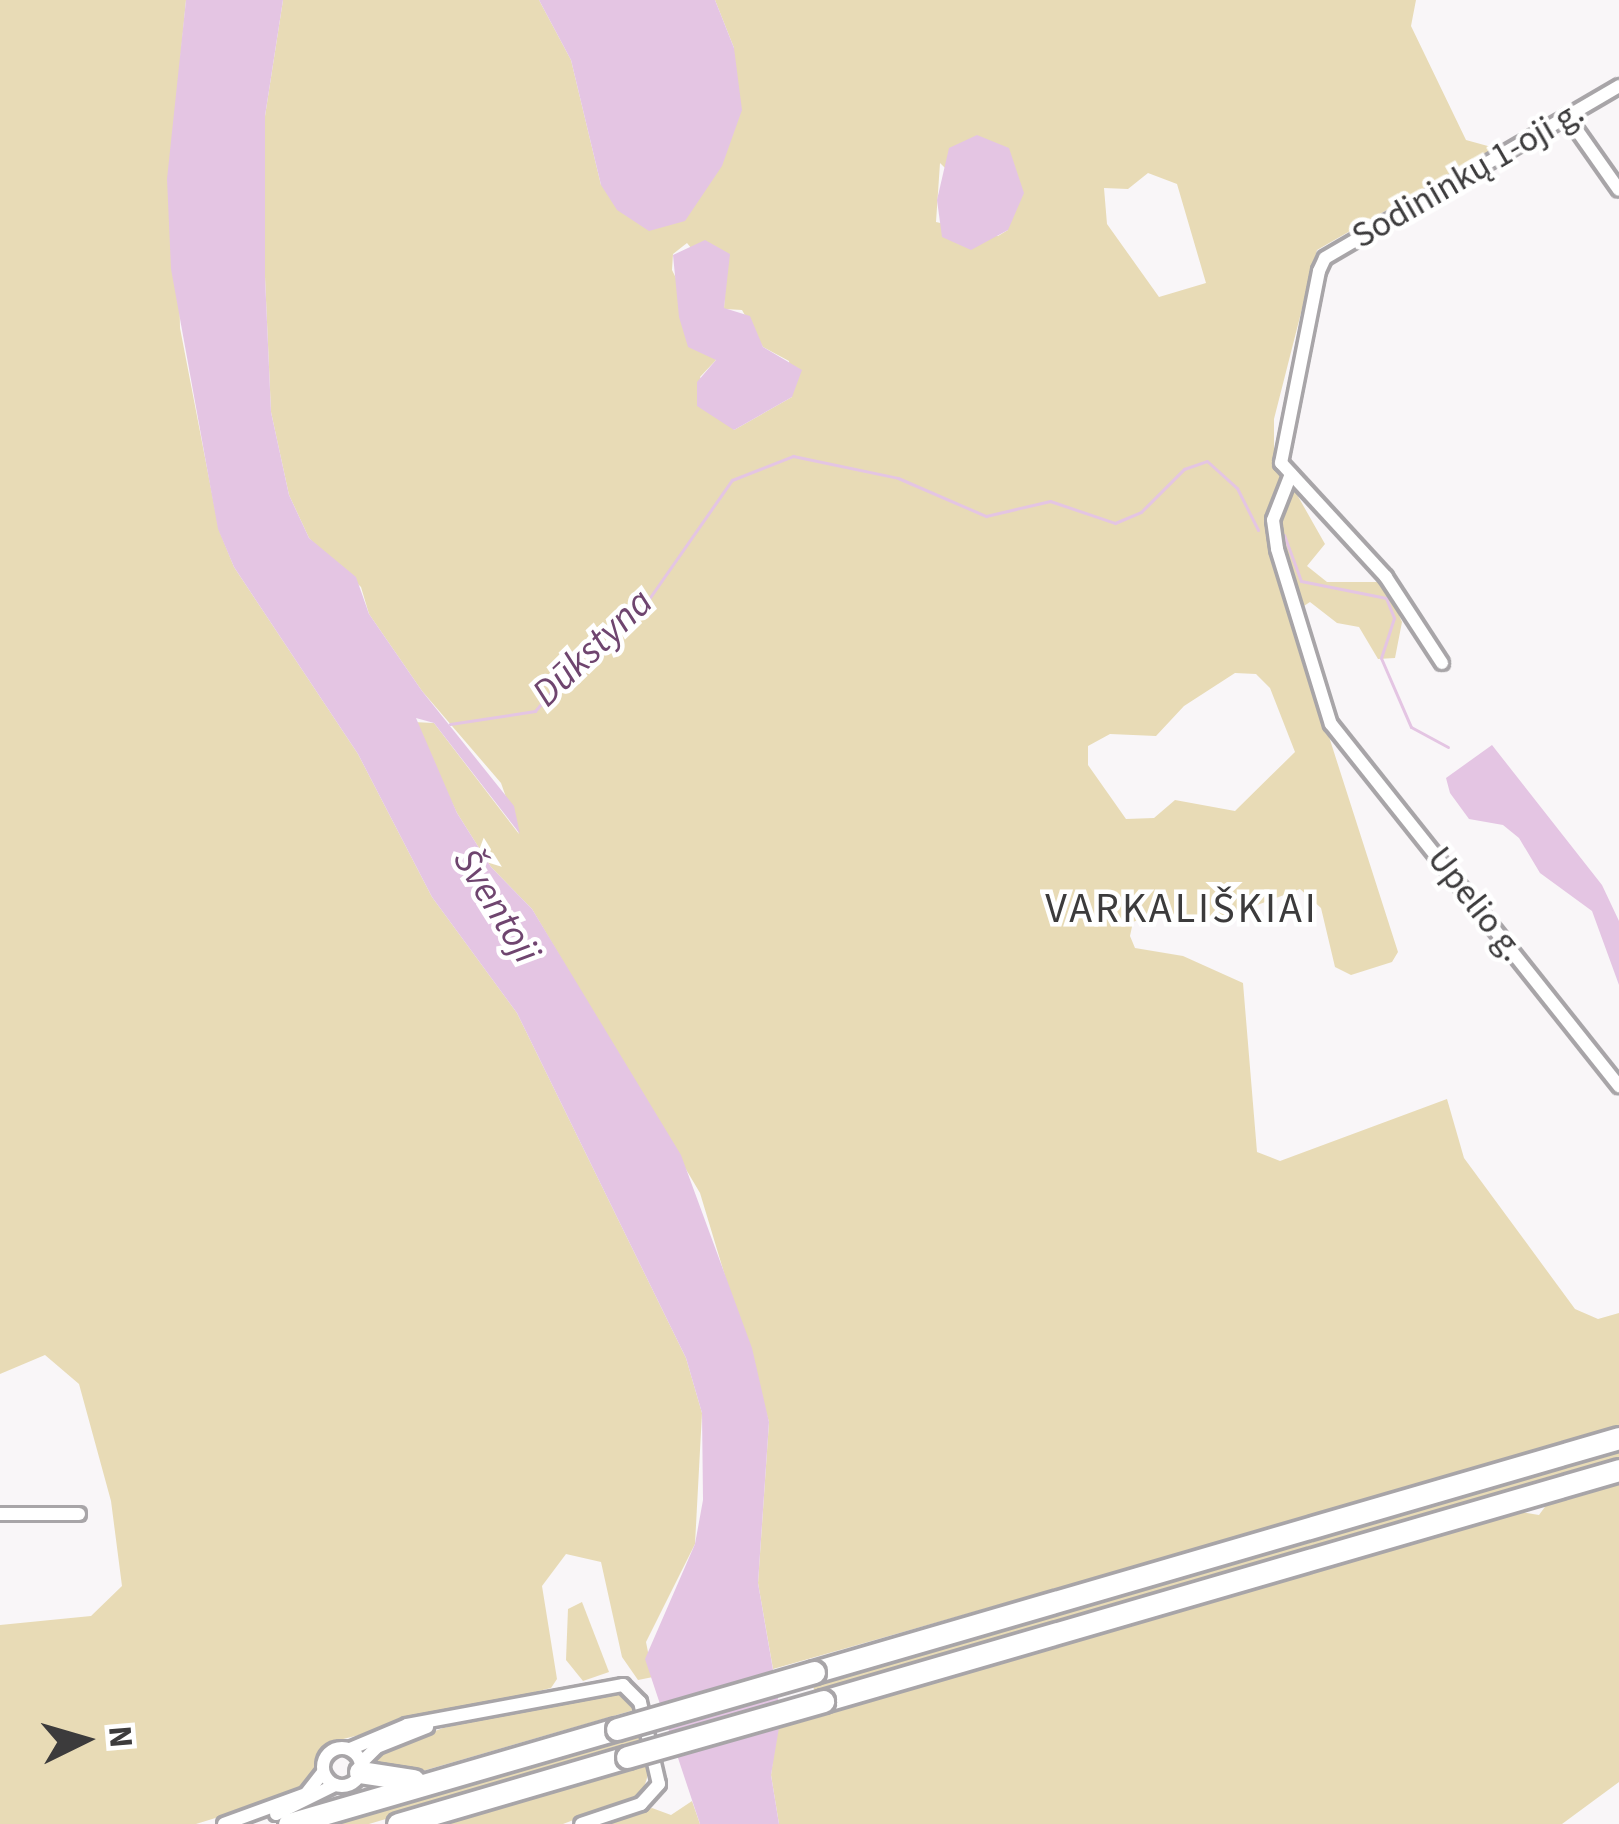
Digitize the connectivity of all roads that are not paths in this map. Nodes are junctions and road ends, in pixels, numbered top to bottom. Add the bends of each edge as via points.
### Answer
1 (1619, 86) edge
2 (1568, 116) junction
3 (1619, 190) edge
4 (1291, 474) junction
5 (1442, 663) dead end
6 (1619, 1086) edge
7 (1619, 1438) edge
8 (1619, 1469) edge
9 (0, 1514) edge
10 (79, 1514) dead end
11 (439, 1722) junction
12 (350, 1749) junction
13 (360, 1767) junction
14 (323, 1772) junction
15 (443, 1779) junction
16 (335, 1785) junction
17 (480, 1800) junction
18 (244, 1818) junction
19 (224, 1824) edge
20 (289, 1824) edge
21 (398, 1824) edge
22 (433, 1824) edge
23 (580, 1824) edge

1 - 2 street, Sodininkų 1-oji g.
2 - 3 street
2 - 4 street, Sodininkų 1-oji g. via 1325,258 1280,448
4 - 5 street via 1386,578
4 - 6 street, Upelio g. via 1273,520 1277,550 1331,724
7 - 15 highway, bridge
8 - 17 highway, bridge
9 - 10 street
11 - 12 street via 407,1725
11 - 13 street via 377,1747
11 - 23 street via 623,1684 640,1702 659,1784 641,1804
12 - 13 street
12 - 14 street via 327,1754
13 - 15 highway via 384,1780
13 - 16 street via 350,1784
14 - 16 street
14 - 18 street via 306,1794
15 - 20 highway
16 - 18 street via 304,1806
17 - 21 highway
17 - 22 highway
18 - 19 street

